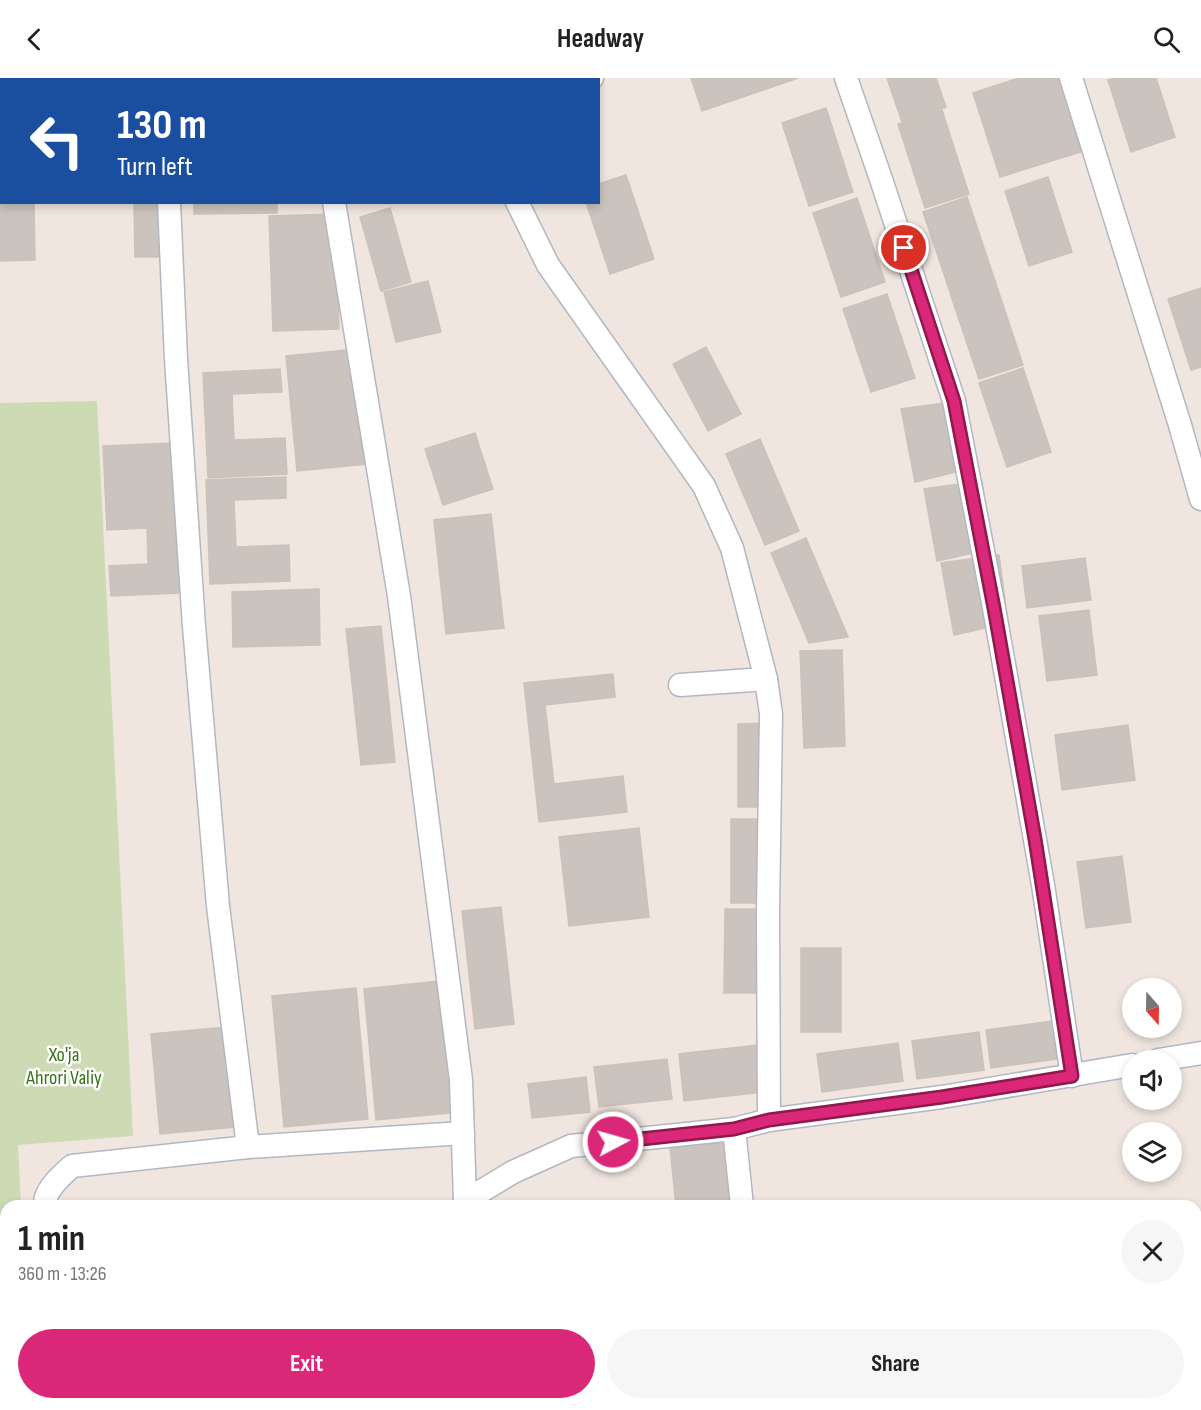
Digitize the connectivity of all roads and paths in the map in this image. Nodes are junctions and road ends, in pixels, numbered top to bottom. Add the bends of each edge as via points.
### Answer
1 (846, 78) edge
2 (1071, 78) edge
3 (170, 204) edge
4 (334, 204) edge
5 (518, 204) edge
6 (1201, 499) edge
7 (766, 679) junction
8 (680, 686) dead end
9 (1201, 1053) edge
10 (1182, 1056) edge
11 (1122, 1067) edge
12 (1072, 1076) junction
13 (769, 1120) junction
14 (734, 1129) junction
15 (463, 1133) junction
16 (248, 1147) junction
17 (44, 1200) edge
18 (464, 1200) edge
19 (469, 1200) edge
20 (741, 1200) edge

1 - 12 street via 954,401 994,608
2 - 6 street
3 - 16 street via 195,638 218,906
4 - 15 street via 399,596 461,1080
5 - 7 street via 548,265 704,486 732,548
7 - 8 street
7 - 13 street via 771,714
9 - 10 street
11 - 12 street
12 - 13 street
13 - 14 street
14 - 19 street via 571,1146 513,1172
14 - 20 street
15 - 16 street
15 - 18 street
16 - 17 street via 72,1166 56,1180

